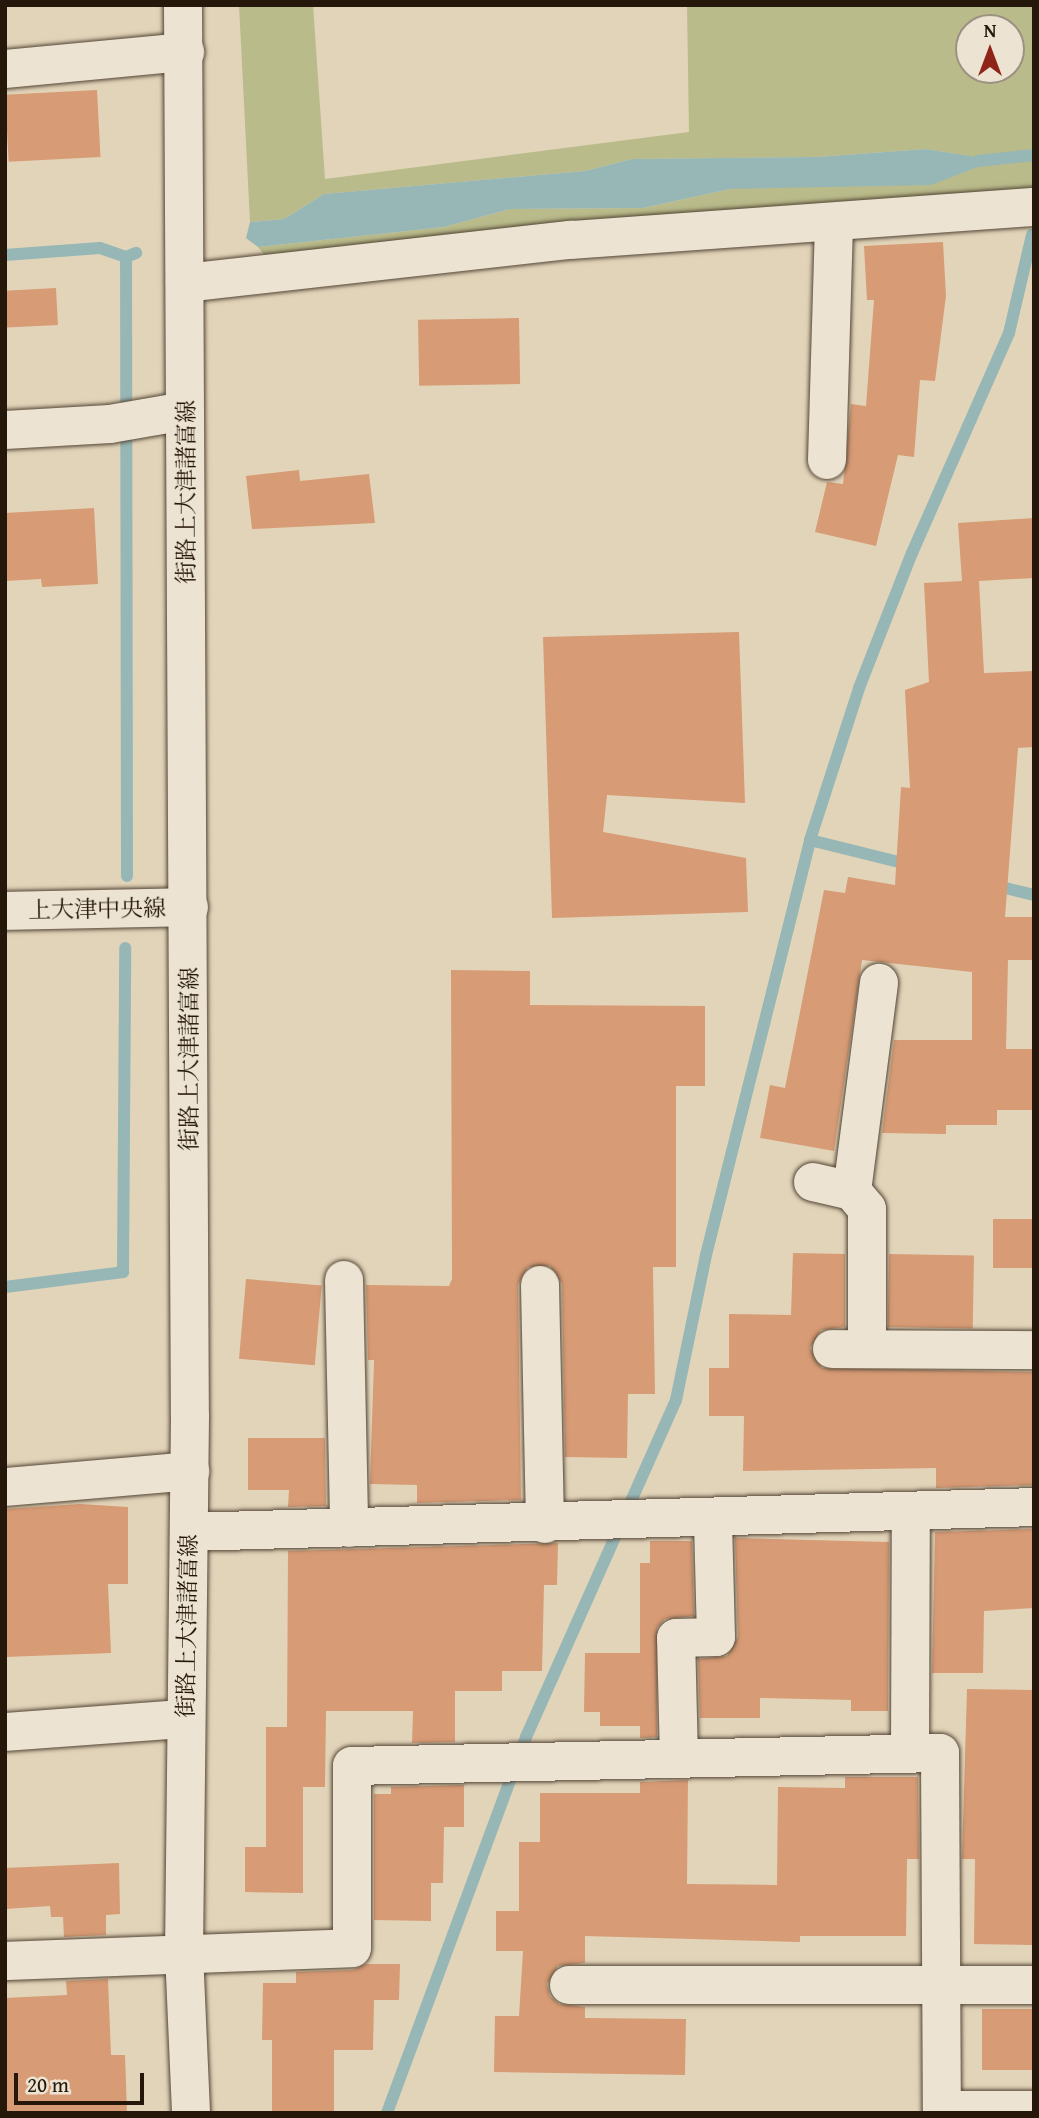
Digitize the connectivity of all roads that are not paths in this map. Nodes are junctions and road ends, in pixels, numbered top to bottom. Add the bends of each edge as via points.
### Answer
1 (183, 5) edge
2 (185, 52) junction
3 (5, 69) edge
4 (1034, 207) edge
5 (834, 222) junction
6 (185, 283) junction
7 (186, 411) junction
8 (5, 430) edge
9 (827, 460) dead end
10 (189, 907) junction
11 (5, 911) edge
12 (879, 983) dead end
13 (813, 1182) dead end
14 (852, 1191) junction
15 (344, 1280) dead end
16 (540, 1285) dead end
17 (1034, 1350) edge
18 (190, 1471) junction
19 (5, 1487) edge
20 (1034, 1507) edge
21 (911, 1511) junction
22 (713, 1519) junction
23 (545, 1524) junction
24 (349, 1528) junction
25 (189, 1532) junction
26 (184, 1719) junction
27 (5, 1732) edge
28 (910, 1754) junction
29 (679, 1759) junction
30 (184, 1952) junction
31 (5, 1961) edge
32 (569, 1984) dead end
33 (941, 1985) junction
34 (1034, 1985) edge
35 (1034, 2110) edge
36 (191, 2113) edge

1 - 2 street, 街路上大津諸富線
2 - 3 street
2 - 6 street, 街路上大津諸富線
4 - 5 street
5 - 6 street via 571,240
5 - 9 street
6 - 7 street, 街路上大津諸富線
7 - 8 street
7 - 10 street, 街路上大津諸富線
10 - 11 street, 上大津中央線
10 - 18 street, 街路上大津諸富線
12 - 14 street
13 - 14 street
14 - 17 street via 867,1209 850,1349
15 - 24 street
16 - 23 street
18 - 19 street
18 - 25 street, 街路上大津諸富線
20 - 21 street
21 - 22 street
21 - 28 street
22 - 23 street
22 - 29 street via 716,1637 676,1638
23 - 24 street
24 - 25 street
25 - 26 street, 街路上大津諸富線
26 - 27 street
26 - 30 street, 街路上大津諸富線
28 - 29 street
28 - 33 street via 940,1753
29 - 30 street via 352,1766 352,1948
30 - 31 street
30 - 36 street, 街路上大津諸富線
32 - 33 street
33 - 34 street
33 - 35 street via 942,2110

